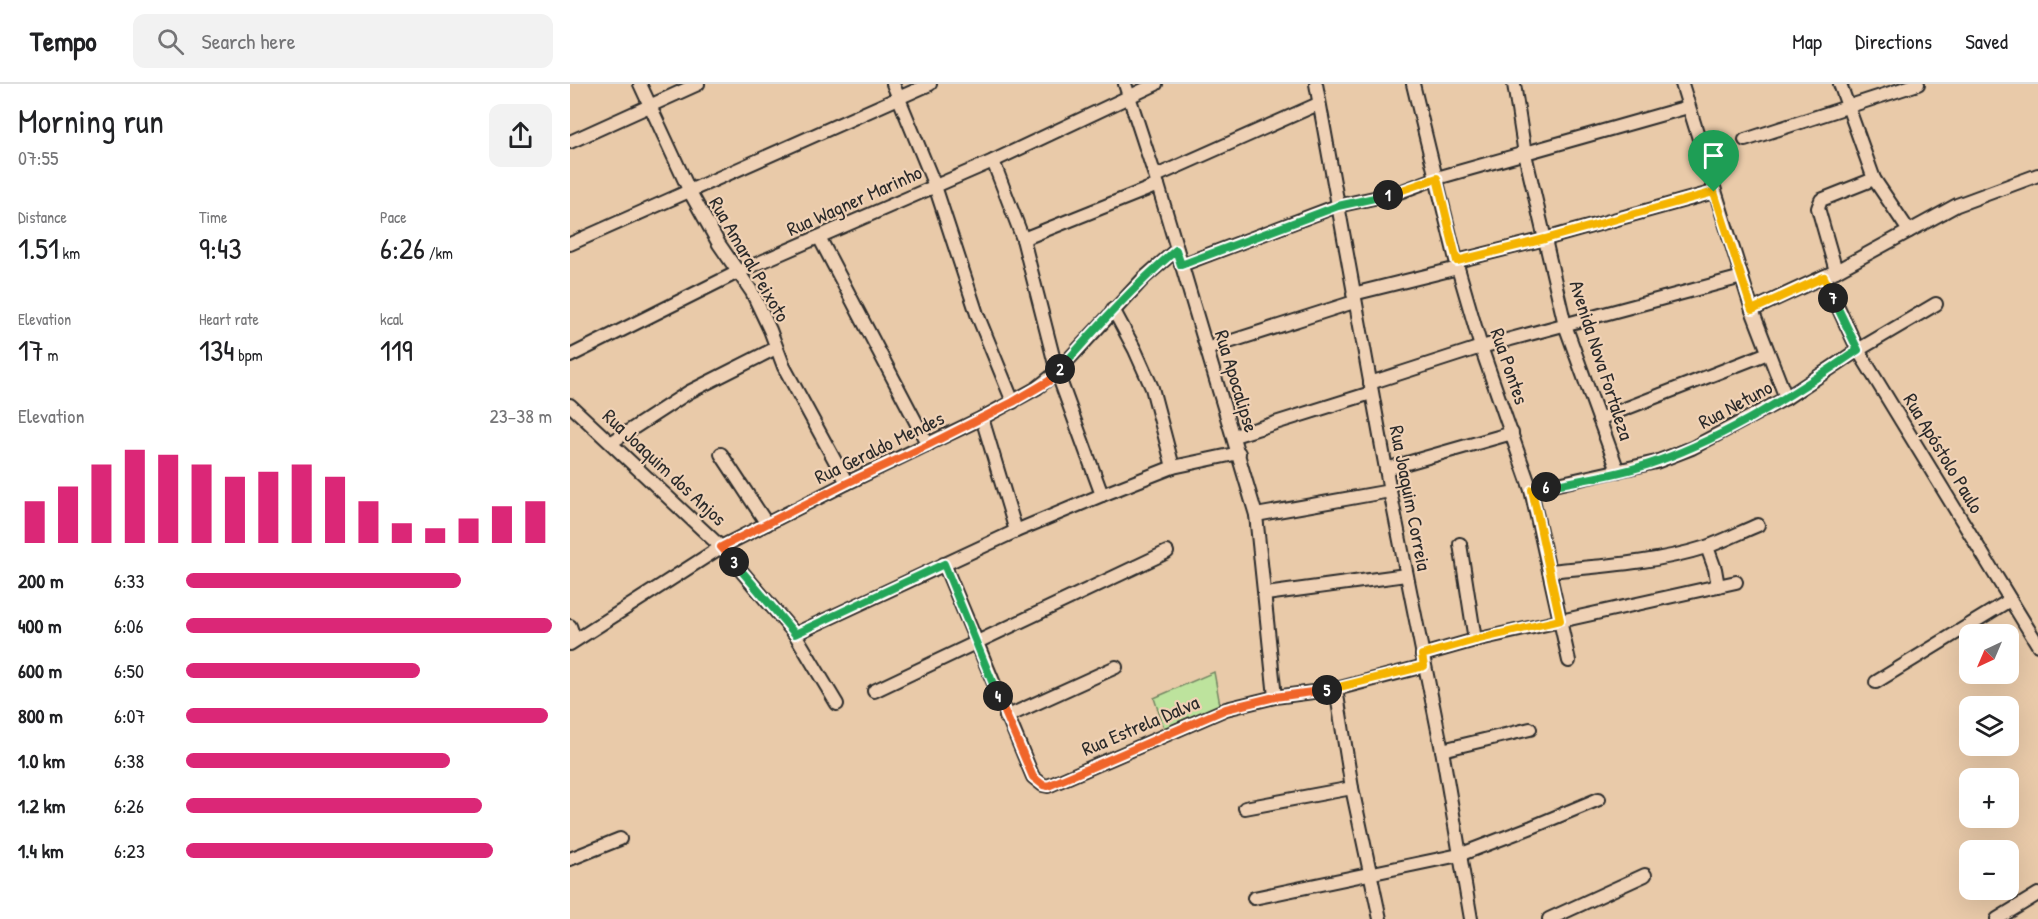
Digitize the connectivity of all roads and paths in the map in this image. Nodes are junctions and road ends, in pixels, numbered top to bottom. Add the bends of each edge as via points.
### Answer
1 (640, 84) edge
2 (698, 84) edge
3 (893, 84) edge
4 (930, 84) edge
5 (1125, 84) edge
6 (1156, 84) edge
7 (1316, 84) edge
8 (1413, 84) edge
9 (1514, 84) edge
10 (1682, 84) edge
11 (1839, 84) edge
12 (1918, 84) edge
13 (1130, 96) junction
14 (899, 97) junction
15 (1318, 104) junction
16 (650, 106) junction
17 (1688, 107) junction
18 (1847, 108) junction
19 (1745, 140) dead end
20 (570, 142) edge
21 (1525, 154) junction
22 (993, 161) junction
23 (2038, 175) edge
24 (1437, 178) junction
25 (1874, 179) junction
26 (1157, 181) junction
27 (935, 186) junction
28 (690, 192) junction
29 (1714, 192) junction
30 (1338, 206) junction
31 (1909, 231) junction
32 (819, 237) junction
33 (1023, 239) junction
34 (1545, 239) junction
35 (570, 244) edge
36 (1176, 250) junction
37 (1458, 264) junction
38 (1181, 265) junction
39 (1836, 271) junction
40 (738, 272) junction
41 (1742, 277) junction
42 (1824, 277) junction
43 (1354, 298) junction
44 (1936, 304) dead end
45 (1113, 309) junction
46 (1752, 310) junction
47 (1565, 325) junction
48 (1481, 347) junction
49 (776, 348) junction
50 (1208, 349) junction
51 (1858, 350) junction
52 (1768, 352) junction
53 (570, 356) edge
54 (1057, 372) junction
55 (1371, 388) junction
56 (1786, 399) junction
57 (1013, 402) junction
58 (570, 405) edge
59 (982, 418) junction
60 (1599, 418) junction
61 (1512, 433) junction
62 (1234, 436) junction
63 (612, 442) junction
64 (928, 445) junction
65 (1239, 453) junction
66 (721, 454) dead end
67 (1173, 467) junction
68 (1386, 469) junction
69 (1618, 471) junction
70 (847, 483) junction
71 (1532, 490) junction
72 (1390, 491) junction
73 (1102, 495) junction
74 (1256, 515) junction
75 (767, 524) junction
76 (1758, 525) dead end
77 (1016, 531) junction
78 (1460, 544) dead end
79 (721, 547) junction
80 (1707, 547) junction
81 (1167, 552) dead end
82 (944, 564) junction
83 (1550, 571) junction
84 (1406, 575) junction
85 (1736, 582) dead end
86 (1718, 586) junction
87 (1266, 594) junction
88 (2010, 600) junction
89 (1560, 620) junction
90 (570, 626) edge
91 (795, 634) junction
92 (1475, 640) junction
93 (976, 641) junction
94 (573, 642) edge
95 (2038, 645) edge
96 (1423, 660) junction
97 (1569, 661) dead end
98 (1116, 667) dead end
99 (1876, 682) dead end
100 (1336, 688) junction
101 (874, 692) dead end
102 (1275, 697) junction
103 (837, 704) dead end
104 (1006, 717) junction
105 (1530, 729) dead end
106 (1442, 750) junction
107 (1352, 788) junction
108 (1599, 799) dead end
109 (1245, 808) dead end
110 (620, 839) dead end
111 (1459, 855) junction
112 (570, 859) edge
113 (1371, 873) junction
114 (1645, 875) dead end
115 (2038, 894) edge
116 (1254, 898) dead end
117 (1380, 919) edge
118 (1471, 919) edge
119 (1549, 919) edge
120 (1997, 919) edge

1 - 16 street, Rua Amaral Peixoto
2 - 16 street
3 - 14 street
4 - 14 street
5 - 13 street, Rua Apocalipse
6 - 13 street, Rua Wagner Marinho
7 - 15 street, Rua Joaquim Correia
8 - 24 street, Rua Pontes
9 - 21 street, Avenida Nova Fortaleza
10 - 17 street
11 - 18 street
12 - 18 street
13 - 22 street, Rua Wagner Marinho
13 - 26 street, Rua Apocalipse
14 - 27 street
14 - 28 street
15 - 26 street
15 - 30 street, Rua Joaquim Correia
16 - 20 street
16 - 28 street, Rua Amaral Peixoto
17 - 21 street
17 - 29 street
18 - 19 street
18 - 25 street
21 - 24 street
21 - 34 street, Avenida Nova Fortaleza
22 - 27 street, Rua Wagner Marinho
22 - 33 street
23 - 31 street via 1957,205
24 - 30 street via 1398,193
24 - 37 street, Rua Pontes
25 - 31 street
25 - 39 street via 1819,203
26 - 33 street
26 - 36 street, Rua Apocalipse
27 - 32 street, Rua Wagner Marinho
27 - 57 street via 977,314
28 - 35 street
28 - 40 street, Rua Amaral Peixoto
29 - 34 street
29 - 41 street
30 - 38 street
30 - 43 street, Rua Joaquim Correia
31 - 39 street
32 - 40 street, Rua Wagner Marinho
32 - 64 street
33 - 54 street
34 - 37 street
34 - 47 street, Avenida Nova Fortaleza
36 - 38 street, Rua Apocalipse
36 - 45 street, Rua Geraldo Mendes
37 - 43 street
37 - 48 street, Rua Pontes
38 - 50 street, Rua Apocalipse
39 - 42 street
40 - 49 street, Rua Amaral Peixoto via 765,318
40 - 53 street, Rua Wagner Marinho
41 - 46 street
41 - 47 street
42 - 46 street
42 - 51 street, Rua Apóstolo Paulo
43 - 50 street
43 - 55 street, Rua Joaquim Correia
44 - 51 street, Rua Netuno
45 - 54 street, Rua Geraldo Mendes
45 - 67 street via 1152,388
46 - 52 street
47 - 48 street
47 - 60 street, Avenida Nova Fortaleza
48 - 55 street
48 - 61 street, Rua Pontes
49 - 63 street via 689,392
49 - 70 street, Rua Amaral Peixoto
50 - 62 street, Rua Apocalipse
51 - 56 street, Rua Netuno
51 - 88 street, Rua Apóstolo Paulo
52 - 56 street
52 - 60 street
54 - 57 street, Rua Geraldo Mendes
54 - 73 street
55 - 62 street
55 - 68 street, Rua Joaquim Correia
56 - 69 street, Rua Netuno via 1692,448
57 - 59 street, Rua Geraldo Mendes
58 - 63 street, Rua Joaquim dos Anjos
59 - 64 street, Rua Geraldo Mendes
59 - 77 street
60 - 69 street, Avenida Nova Fortaleza
61 - 68 street
61 - 71 street, Rua Pontes
62 - 65 street, Rua Apocalipse
63 - 79 street, Rua Joaquim dos Anjos
64 - 70 street, Rua Geraldo Mendes
65 - 67 street
65 - 74 street, Rua Apocalipse
66 - 75 street
67 - 73 street
68 - 72 street, Rua Joaquim Correia
69 - 71 street, Rua Netuno
70 - 75 street, Rua Geraldo Mendes
71 - 83 street, Rua Pontes
72 - 74 street
72 - 84 street, Rua Joaquim Correia
73 - 77 street
74 - 87 street, Rua Apocalipse
75 - 79 street, Rua Geraldo Mendes
76 - 80 street
77 - 82 street
78 - 92 street
79 - 91 street, Rua Joaquim dos Anjos
79 - 94 street, Rua Geraldo Mendes
80 - 83 street via 1625,564
80 - 86 street
81 - 93 street
82 - 91 street
82 - 93 street
83 - 89 street, Rua Pontes
84 - 87 street
84 - 96 street, Rua Joaquim Correia
85 - 86 street, Rua Estrela Dalva
86 - 89 street, Rua Estrela Dalva
87 - 102 street, Rua Apocalipse
88 - 95 street, Rua Apóstolo Paulo
88 - 99 street
89 - 92 street, Rua Estrela Dalva
89 - 97 street, Rua Pontes
90 - 94 street
91 - 103 street, Rua Joaquim dos Anjos
92 - 96 street, Rua Estrela Dalva
93 - 101 street
93 - 104 street
96 - 100 street, Rua Estrela Dalva
96 - 106 street, Rua Joaquim Correia
98 - 104 street
100 - 102 street, Rua Estrela Dalva
100 - 107 street
102 - 104 street, Rua Estrela Dalva via 1203,718 1048,786 1033,777
105 - 106 street
106 - 111 street, Rua Joaquim Correia
107 - 109 street
107 - 113 street
108 - 111 street
110 - 112 street
111 - 113 street
111 - 118 street, Rua Joaquim Correia
113 - 116 street
113 - 117 street
114 - 119 street
115 - 120 street

